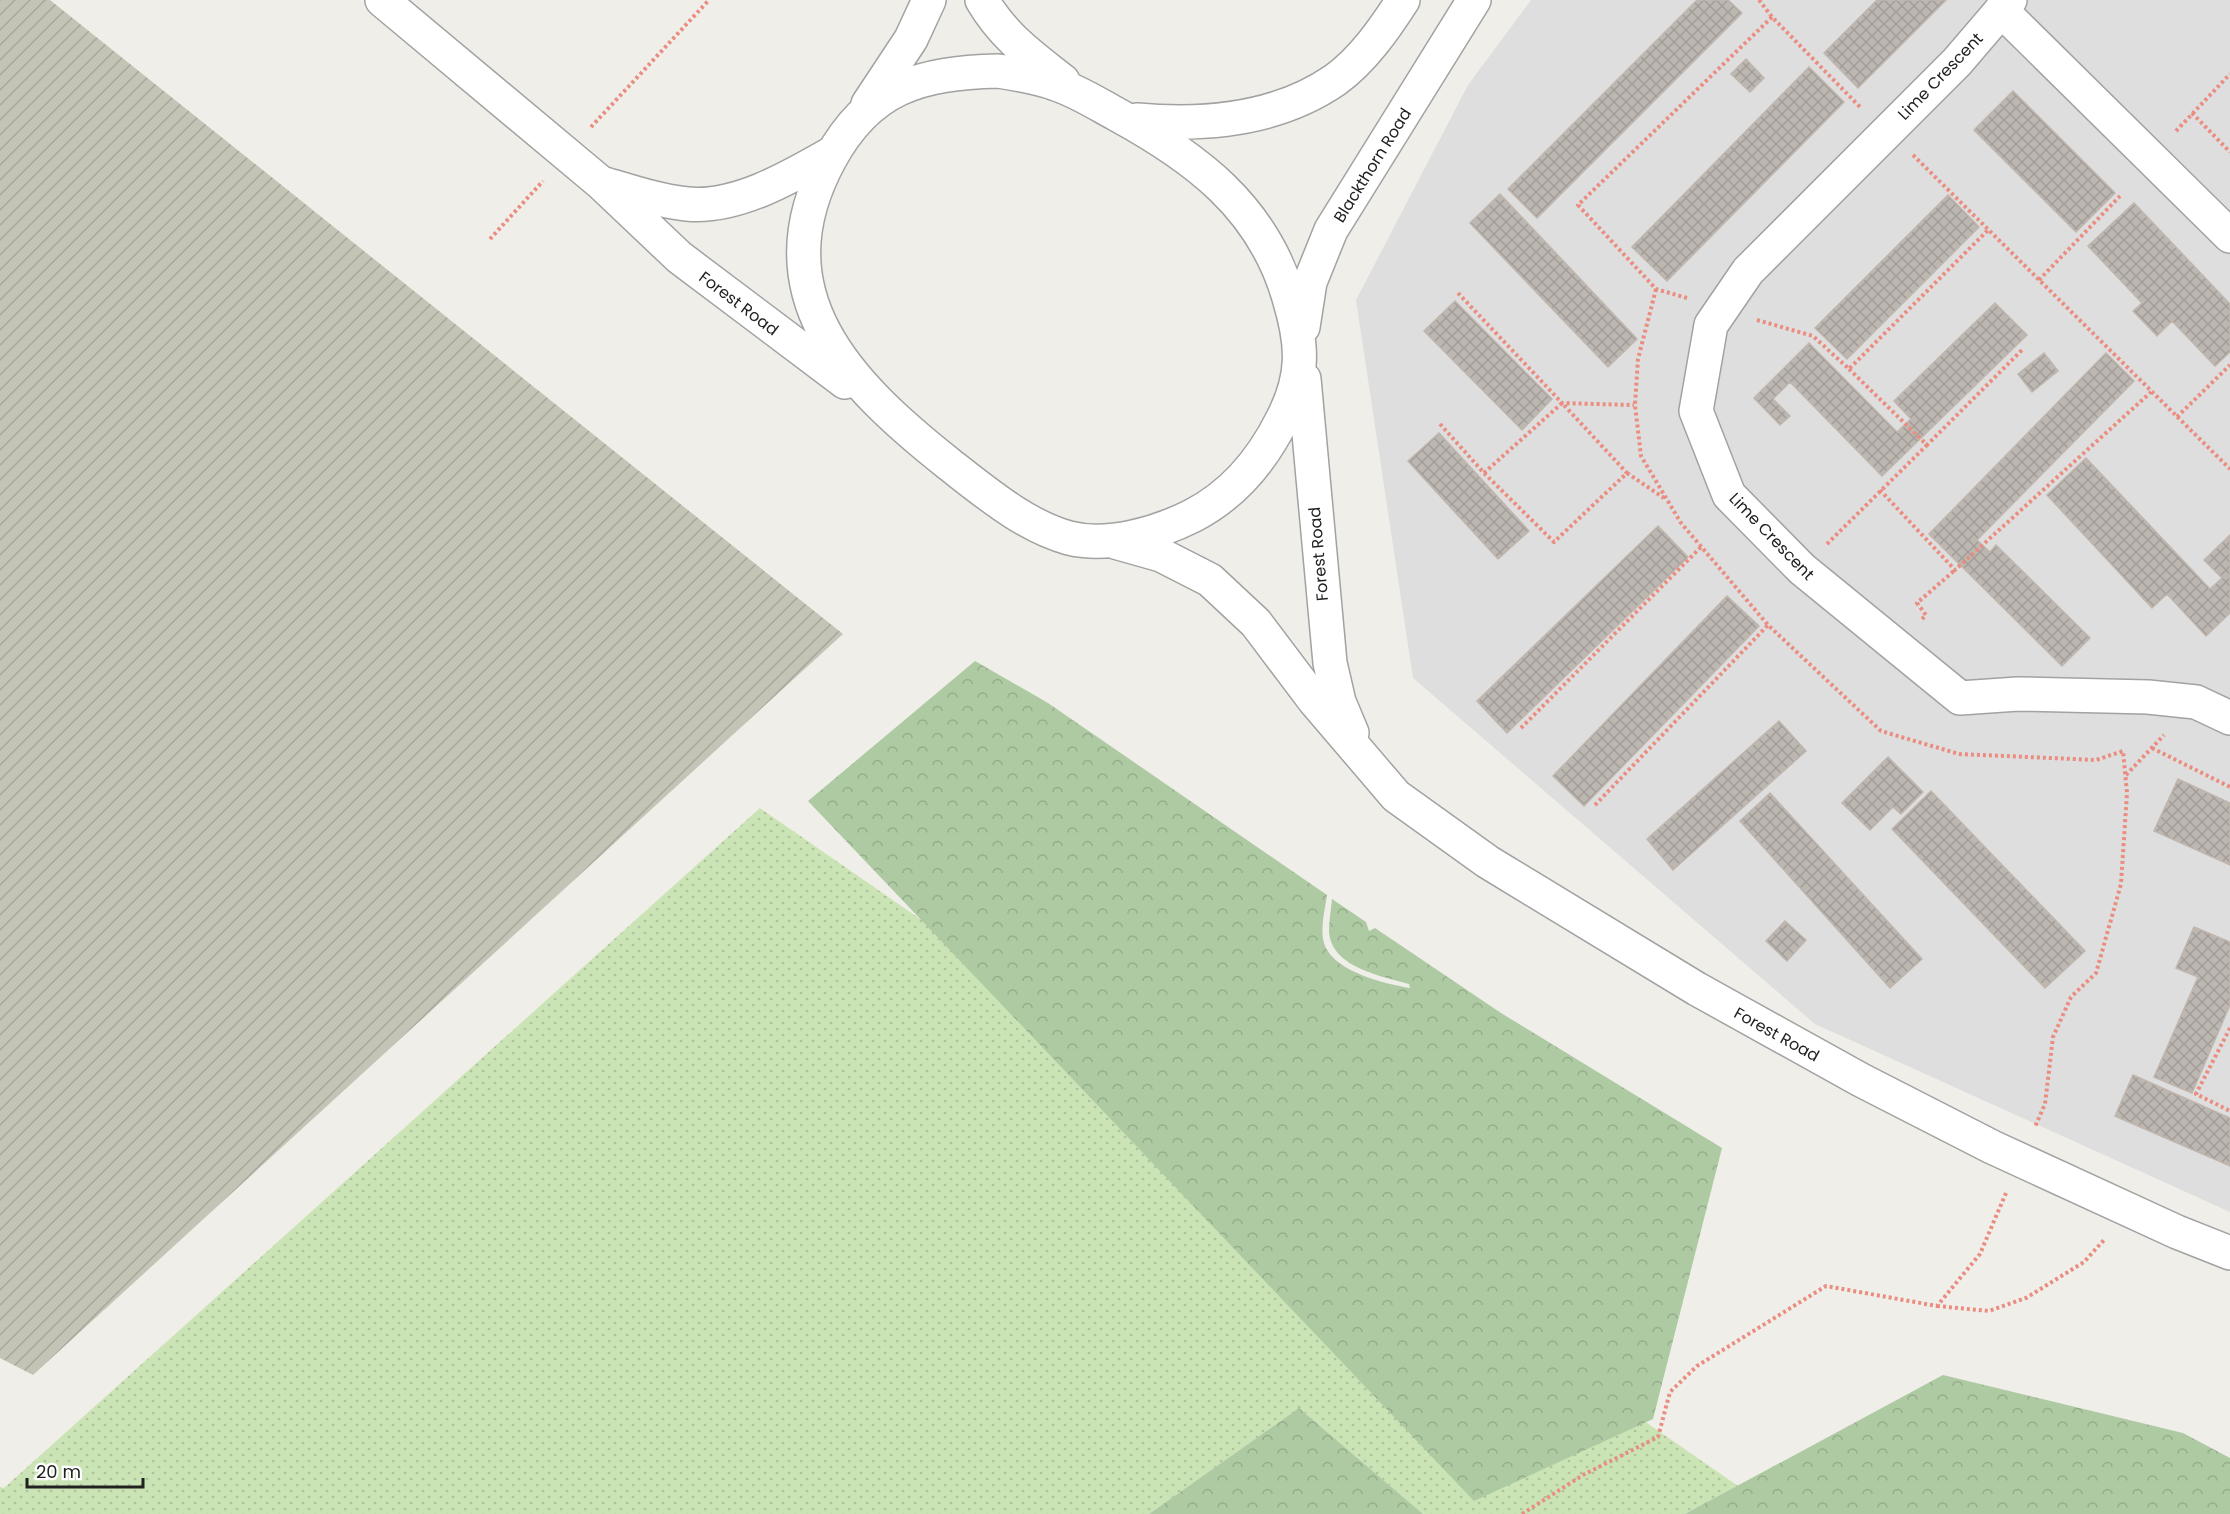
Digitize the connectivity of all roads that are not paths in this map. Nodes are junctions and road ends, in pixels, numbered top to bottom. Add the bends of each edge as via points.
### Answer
1 (382, 0) edge
2 (928, 0) edge
3 (982, 0) edge
4 (1403, 0) edge
5 (1474, 0) edge
6 (2006, 5) edge
7 (1081, 95) junction
8 (864, 111) junction
9 (1126, 119) junction
10 (834, 152) junction
11 (601, 183) junction
12 (2230, 236) edge
13 (1301, 344) junction
14 (885, 411) junction
15 (1107, 540) junction
16 (2230, 718) edge
17 (1362, 755) junction
18 (2230, 1253) edge

1 - 11 street, Forest Road
2 - 8 street via 911,39
3 - 7 street via 996,24 1017,45
4 - 9 street via 1360,56 1336,79 1305,97 1234,119 1182,124
5 - 13 street, Blackthorn Road via 1331,230 1310,282
6 - 12 street, Lime Crescent
6 - 16 street, Lime Crescent via 1957,62 1748,271 1710,324 1696,411 1729,495 1802,569 1960,698 2018,694 2148,697 2196,702
7 - 8 street via 1030,77 998,71 973,72 913,83 886,94
7 - 9 street
8 - 10 street
9 - 13 street via 1186,155 1261,232 1285,282
10 - 11 street, Forest Road via 775,185 714,202 689,205
10 - 14 street via 809,206 803,246 806,276 827,340 849,372
11 - 14 street, Forest Road via 679,257
13 - 15 street via 1300,372 1287,411 1252,468 1228,492 1174,525
13 - 17 street, Forest Road via 1330,663 1339,702
14 - 15 street via 978,486 1037,526 1072,539
15 - 17 street, Forest Road via 1161,555 1210,580 1256,623
17 - 18 street, Forest Road via 1381,781 1413,811 1488,862 1697,989 1992,1147

